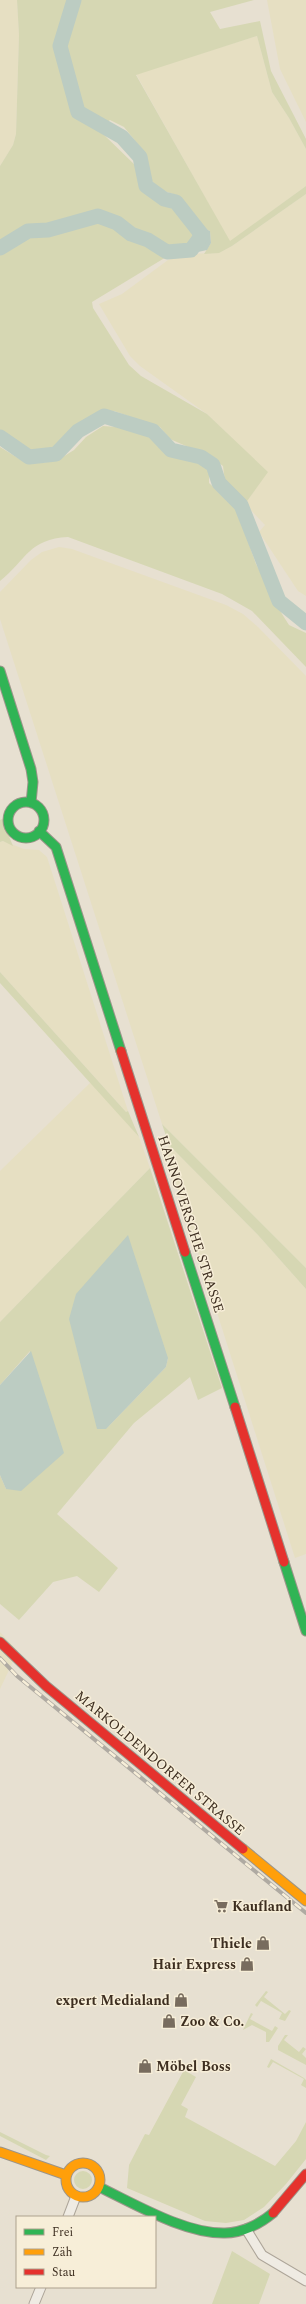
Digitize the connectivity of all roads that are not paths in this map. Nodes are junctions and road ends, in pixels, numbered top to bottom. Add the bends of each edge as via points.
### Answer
1 (0, 671) edge
2 (31, 803) junction
3 (39, 831) junction
4 (306, 1631) edge
5 (0, 1642) edge
6 (306, 1901) edge
7 (0, 2152) edge
8 (306, 2174) edge
9 (66, 2175) junction
10 (99, 2187) junction
11 (76, 2196) junction
12 (68, 2216) edge
13 (246, 2229) junction
14 (306, 2281) edge
15 (41, 2288) edge
16 (34, 2304) edge

1 - 2 main road via 31,769
2 - 3 main road via 39,808 43,817
2 - 3 main road via 25,802 15,806 8,815 9,826 22,838 32,837
3 - 4 main road, HANNOVERSCHE STRASSE via 56,847
5 - 6 main road, MARKOLDENDORFER STRASSE via 46,1686
7 - 9 main road
8 - 13 main road via 290,2196 266,2218
9 - 10 main road via 76,2164 91,2165 100,2176
9 - 11 main road via 68,2188
10 - 11 main road via 92,2195 82,2198
10 - 13 main road via 202,2230 219,2233
11 - 12 street
13 - 14 street via 262,2255
15 - 16 street

